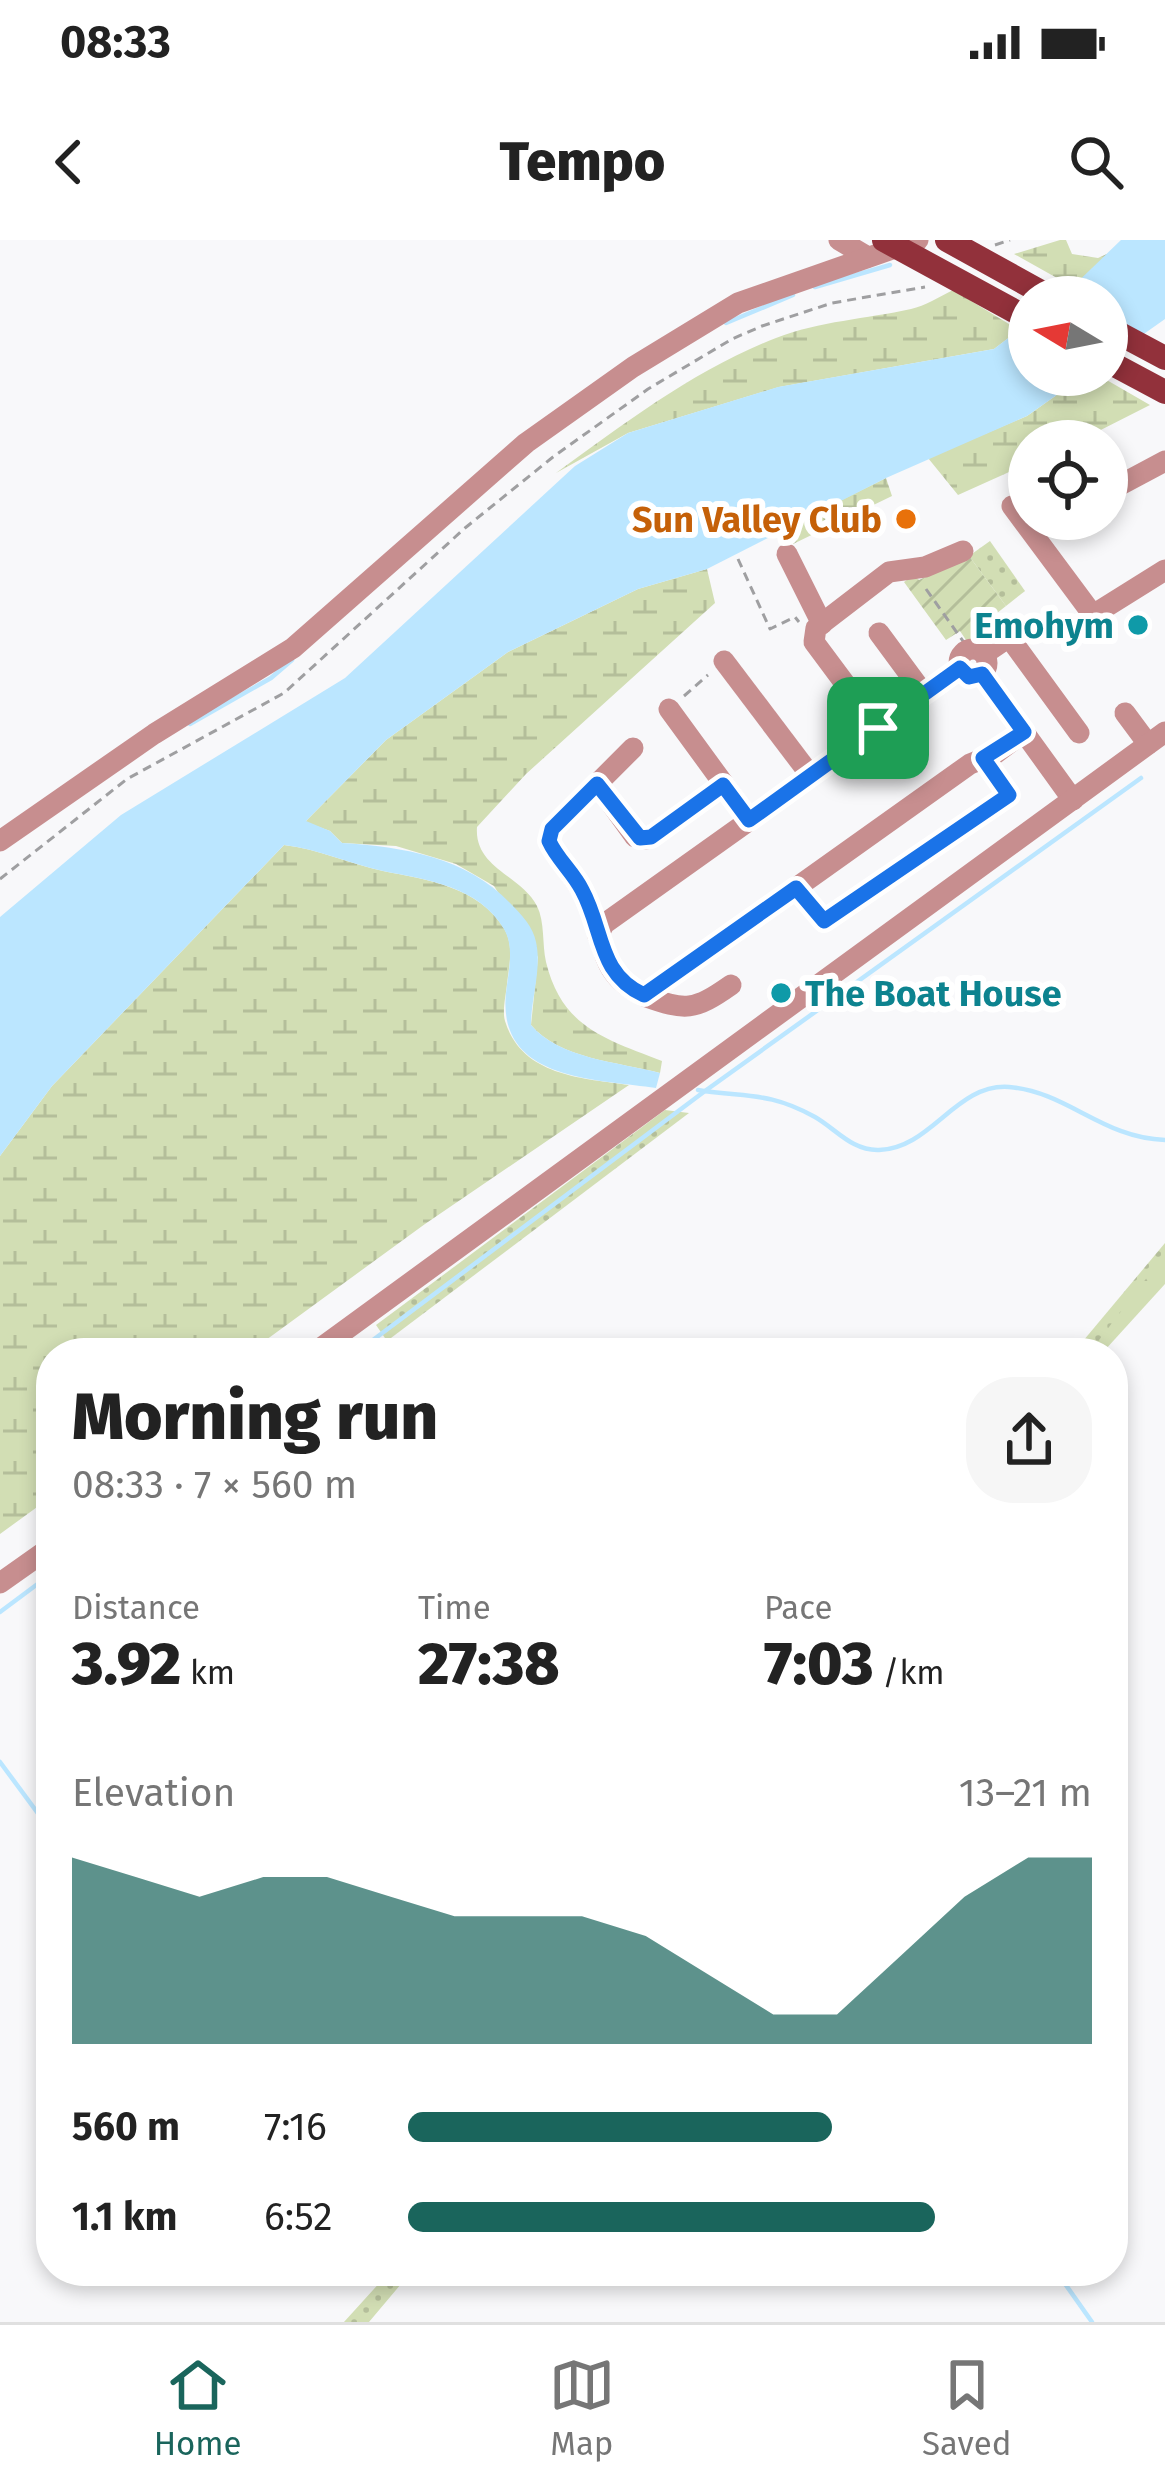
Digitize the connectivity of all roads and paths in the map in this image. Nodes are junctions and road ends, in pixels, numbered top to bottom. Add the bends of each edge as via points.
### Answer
1 (839, 240) edge
2 (918, 240) edge
3 (946, 240) edge
4 (1010, 240) edge
5 (876, 248) edge
6 (985, 248) dead end
7 (1012, 276) edge
8 (926, 287) dead end
9 (1008, 309) edge
10 (1128, 338) edge
11 (1165, 358) edge
12 (1128, 372) edge
13 (1165, 392) edge
14 (1165, 461) edge
15 (1128, 481) edge
16 (1042, 540) edge
17 (963, 551) dead end
18 (788, 554) dead end
19 (738, 559) dead end
20 (910, 568) junction
21 (1165, 570) edge
22 (818, 633) junction
23 (879, 633) dead end
24 (724, 661) dead end
25 (974, 662) junction
26 (924, 694) junction
27 (669, 709) dead end
28 (1125, 712) dead end
29 (878, 728) junction
30 (1024, 732) junction
31 (1079, 733) dead end
32 (1156, 738) edge
33 (633, 748) dead end
34 (983, 758) junction
35 (811, 776) junction
36 (597, 784) junction
37 (723, 785) junction
38 (1073, 800) junction
39 (749, 820) junction
40 (0, 841) edge
41 (0, 879) edge
42 (796, 888) junction
43 (598, 936) junction
44 (731, 986) dead end
45 (644, 995) junction
46 (335, 1338) edge
47 (36, 1558) edge
48 (0, 1583) edge

1 - 5 street
2 - 5 street
3 - 7 main road, bridge
4 - 6 path
5 - 9 main road, bridge
5 - 40 street via 738,303 633,367 526,443 293,648
8 - 41 path via 832,303 762,326 648,389 466,528 284,694 128,779
10 - 11 main road
12 - 13 main road
14 - 15 street
16 - 21 street via 1094,615
17 - 20 street
18 - 22 street
19 - 22 path via 770,629 795,617
20 - 22 street via 889,572
20 - 25 path
22 - 29 street
23 - 26 street
24 - 35 street
25 - 26 street
25 - 30 street
25 - 31 street via 1009,637
26 - 29 street
27 - 37 street
28 - 32 street
29 - 35 street
30 - 34 street
30 - 38 street
32 - 38 street
33 - 36 street
34 - 42 street
34 - 42 street via 1009,795 824,921
35 - 39 street
36 - 37 street via 635,837 646,839
36 - 43 street via 549,841 593,911
37 - 39 street
38 - 46 street
39 - 43 street via 604,923
42 - 45 street
43 - 45 street via 613,972
44 - 45 street via 688,1008
47 - 48 street

